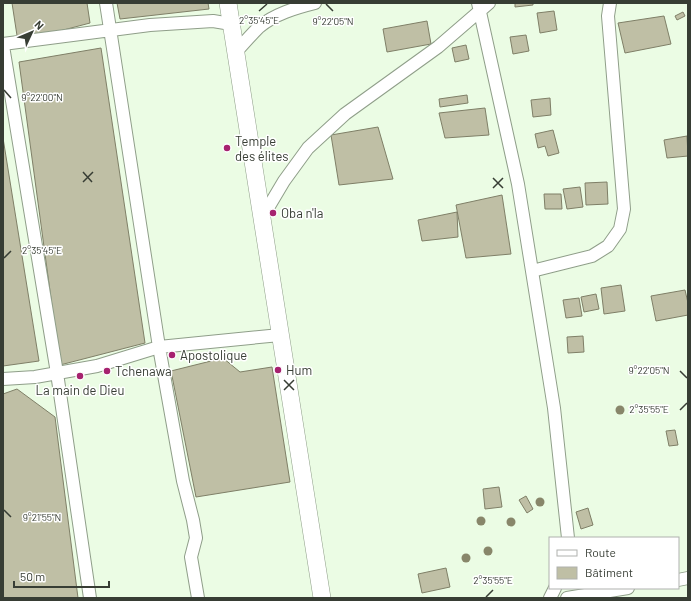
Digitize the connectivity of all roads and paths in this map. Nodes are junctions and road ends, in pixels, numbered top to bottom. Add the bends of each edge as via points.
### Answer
1 (106, 3) edge
2 (228, 3) edge
3 (315, 3) edge
4 (489, 3) edge
5 (610, 3) edge
6 (478, 8) edge
7 (231, 24) junction
8 (109, 30) junction
9 (3, 45) edge
10 (236, 52) junction
11 (262, 218) junction
12 (532, 271) junction
13 (280, 335) junction
14 (159, 347) junction
15 (57, 373) junction
16 (3, 379) edge
17 (568, 537) edge
18 (554, 589) edge
19 (622, 589) edge
20 (90, 598) edge
21 (198, 598) edge
22 (322, 598) edge
23 (550, 598) edge
24 (567, 598) edge

1 - 8 street
2 - 7 street
3 - 10 street via 292,8 270,20
4 - 6 street
5 - 12 street via 608,16 624,203 620,230 608,246 592,256
6 - 11 street via 438,47 345,114 308,148
6 - 12 street via 518,184
7 - 8 street via 213,21 192,22
7 - 10 street
8 - 9 street
8 - 14 street
9 - 15 street
10 - 11 street
11 - 13 street
12 - 17 street via 554,408
13 - 14 street
13 - 22 street
14 - 15 street via 97,366
14 - 21 street via 183,482 196,538 191,557
15 - 16 street
15 - 20 street
18 - 23 street
19 - 24 street

